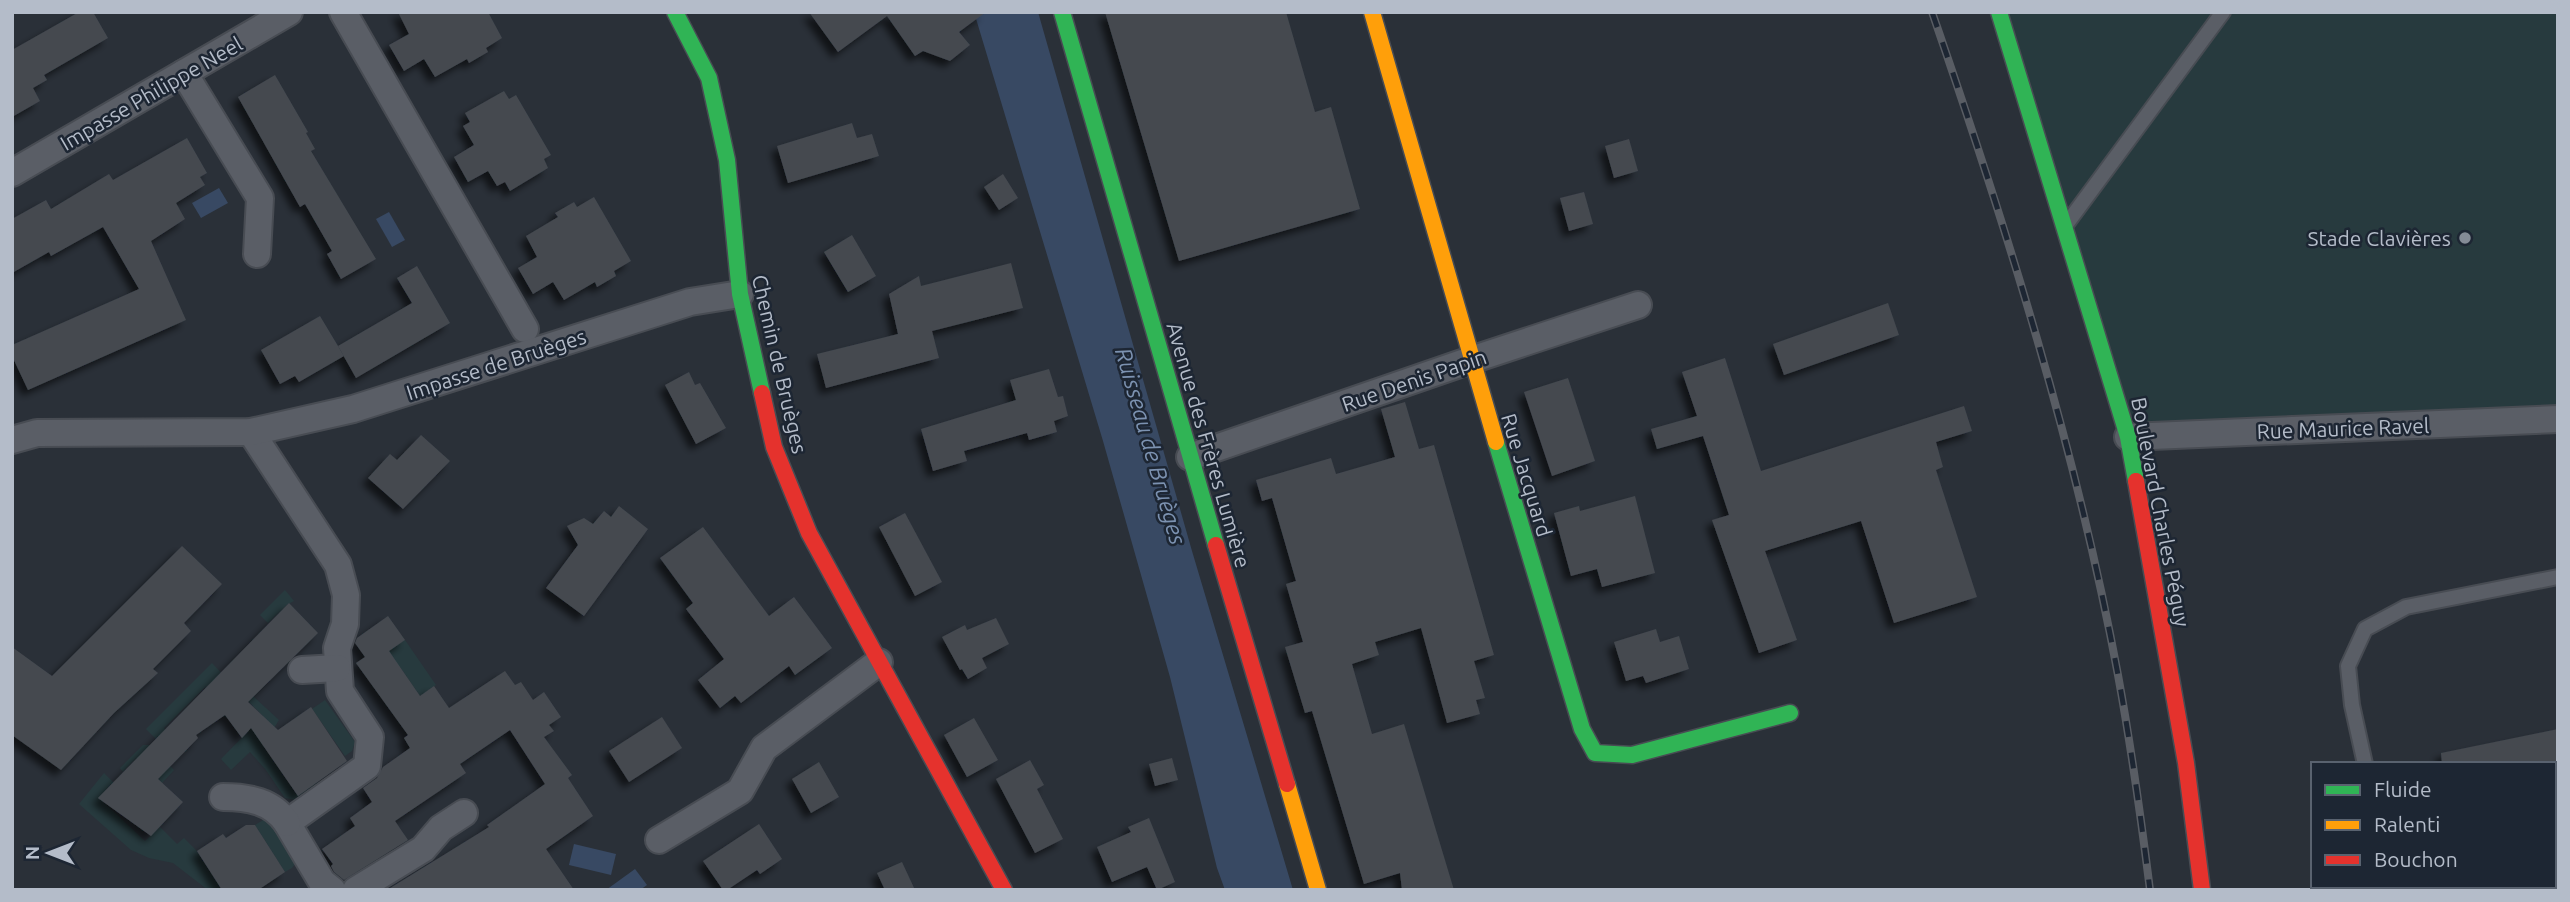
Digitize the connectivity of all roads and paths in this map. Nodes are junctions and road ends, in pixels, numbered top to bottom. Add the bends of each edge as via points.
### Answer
1 (289, 12) edge
2 (343, 12) edge
3 (675, 12) edge
4 (1062, 12) edge
5 (1373, 12) edge
6 (2001, 12) edge
7 (2223, 12) edge
8 (184, 73) junction
9 (12, 173) edge
10 (2064, 227) junction
11 (257, 254) dead end
12 (740, 294) junction
13 (1638, 305) dead end
14 (524, 329) dead end
15 (1471, 360) junction
16 (2558, 419) edge
17 (251, 432) junction
18 (2128, 437) junction
19 (12, 440) edge
20 (1190, 457) junction
21 (2558, 576) edge
22 (879, 662) junction
23 (337, 668) junction
24 (302, 670) dead end
25 (1790, 713) dead end
26 (2365, 762) edge
27 (223, 797) dead end
28 (464, 813) dead end
29 (287, 822) junction
30 (659, 840) dead end
31 (332, 890) edge
32 (356, 890) edge
33 (1004, 890) edge
34 (1318, 890) edge
35 (2202, 890) edge

1 - 8 street, Impasse Philippe Neel
2 - 14 street
3 - 12 street, Chemin de Bruèges via 709,78 727,160
4 - 20 street, Avenue des Frères Lumière
5 - 15 street, Rue Jacquard
6 - 10 street, Boulevard Charles Péguy
7 - 10 lane
8 - 9 street, Impasse Philippe Neel
8 - 11 street via 260,198
10 - 18 street, Boulevard Charles Péguy
12 - 17 street, Impasse de Bruèges via 690,302 353,409
12 - 22 street, Chemin de Bruèges via 774,447 809,533
13 - 15 street, Rue Denis Papin
15 - 20 street, Rue Denis Papin
15 - 25 street, Rue Jacquard via 1581,729 1595,753 1632,755
16 - 18 street, Rue Maurice Ravel
17 - 19 street, Impasse de Bruèges via 37,433
17 - 23 street via 338,565 346,595
18 - 35 street, Boulevard Charles Péguy via 2186,763
20 - 34 street, Avenue des Frères Lumière
21 - 26 lane via 2406,607 2365,629 2348,666 2351,705
22 - 30 street via 764,748 740,791
22 - 33 street, Chemin de Bruèges
23 - 24 street
23 - 29 street via 340,691 370,737 367,766
27 - 29 street via 247,797 278,810
28 - 32 street via 441,828 423,849
29 - 31 street via 322,882

